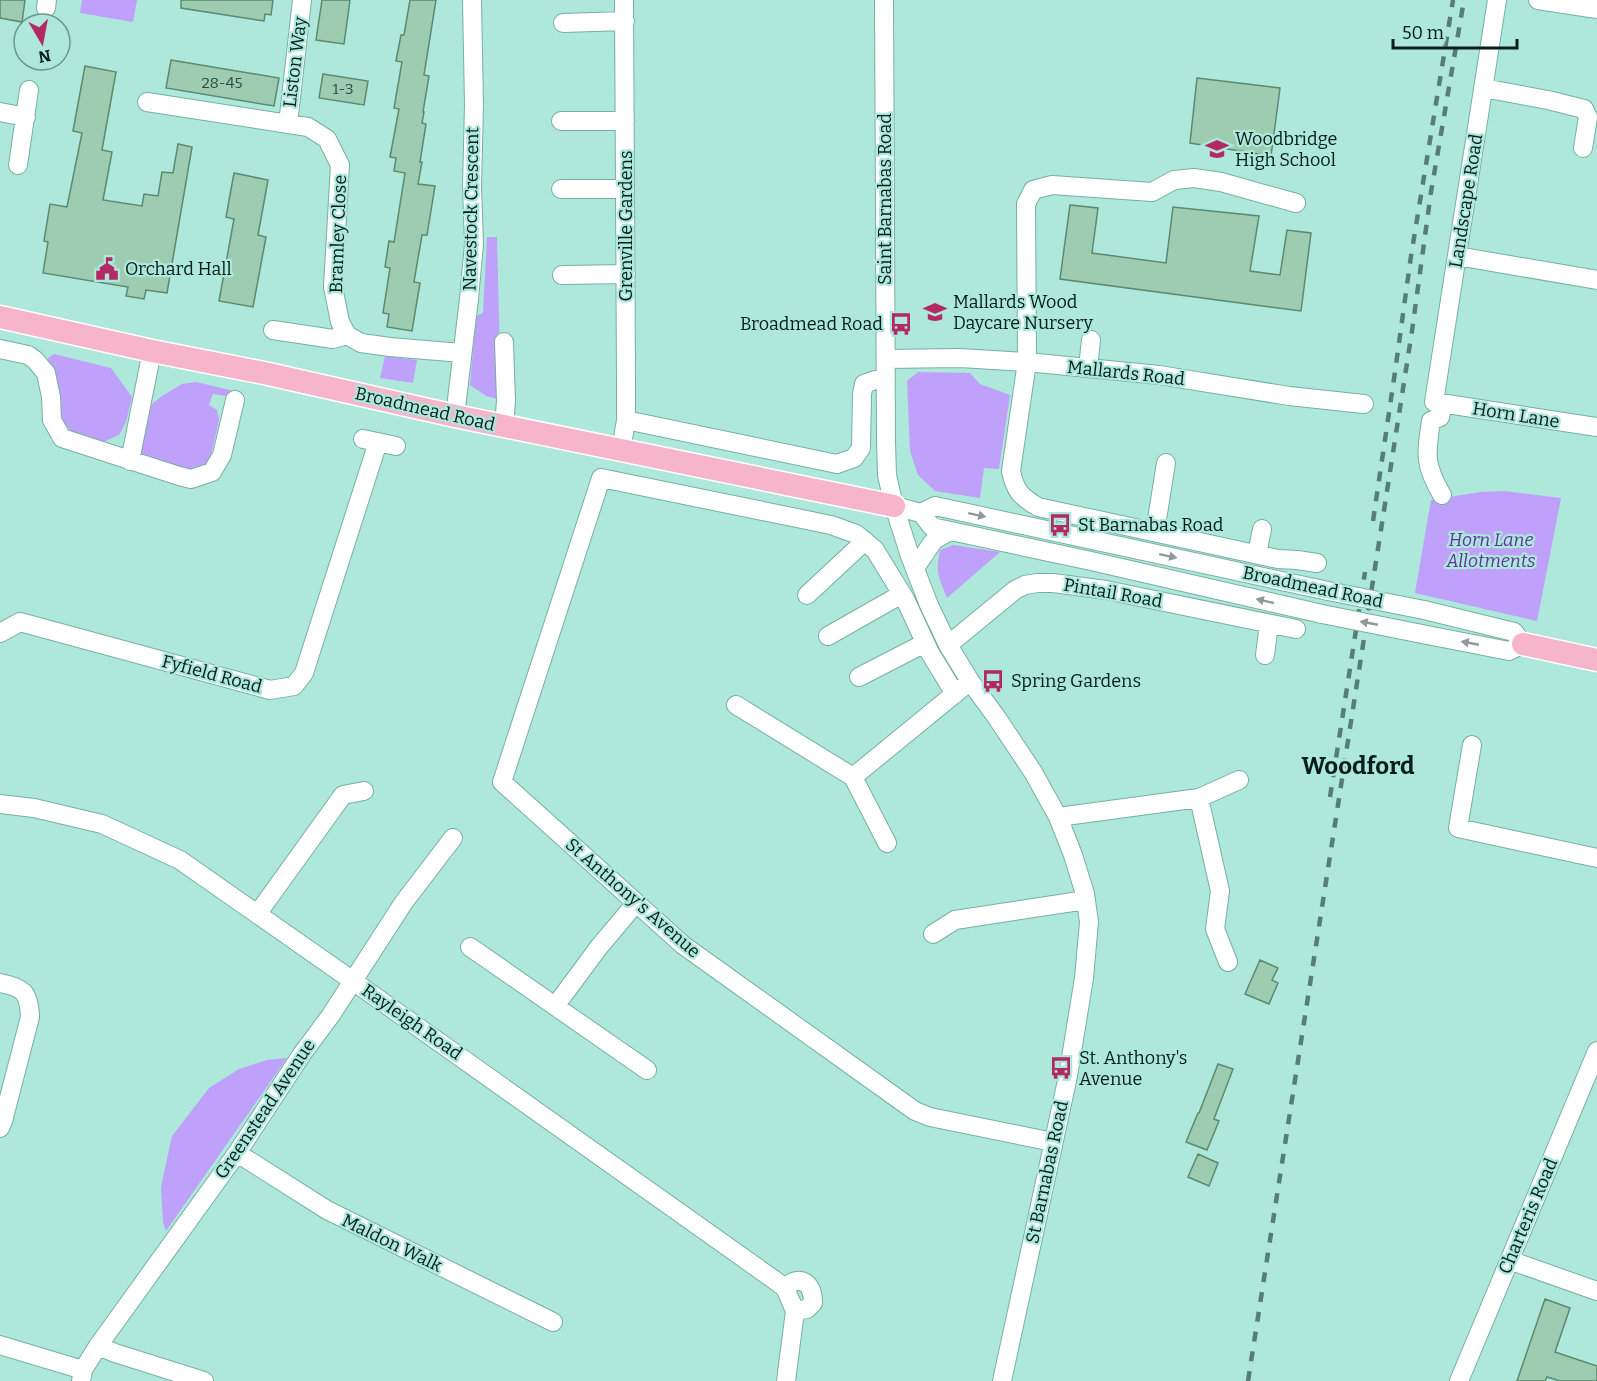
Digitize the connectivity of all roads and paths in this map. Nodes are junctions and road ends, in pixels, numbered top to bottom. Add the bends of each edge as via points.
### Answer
1 (302, 0) edge
2 (472, 0) edge
3 (624, 0) edge
4 (884, 0) edge
5 (1497, 0) edge
6 (1538, 0) edge
7 (1597, 9) edge
8 (625, 21) junction
9 (563, 23) dead end
10 (1483, 88) junction
11 (29, 90) dead end
12 (147, 102) dead end
13 (0, 112) edge
14 (26, 117) junction
15 (561, 121) dead end
16 (625, 121) junction
17 (288, 124) junction
18 (1583, 148) dead end
19 (18, 165) dead end
20 (561, 189) dead end
21 (625, 189) junction
22 (1296, 203) dead end
23 (1457, 256) junction
24 (626, 274) junction
25 (562, 275) dead end
26 (1597, 280) edge
27 (0, 317) edge
28 (273, 330) dead end
29 (347, 335) junction
30 (1091, 340) dead end
31 (504, 342) dead end
32 (0, 349) edge
33 (152, 351) junction
34 (462, 353) junction
35 (886, 359) junction
36 (1027, 362) junction
37 (1088, 368) junction
38 (886, 380) junction
39 (235, 400) dead end
40 (1439, 403) junction
41 (1364, 404) dead end
42 (455, 416) junction
43 (626, 420) junction
44 (504, 427) junction
45 (1597, 427) edge
46 (379, 442) dead end
47 (614, 449) junction
48 (130, 461) junction
49 (1166, 463) dead end
50 (601, 478) junction
51 (1442, 495) dead end
52 (894, 506) junction
53 (921, 513) junction
54 (1262, 529) dead end
55 (950, 531) junction
56 (1155, 532) junction
57 (865, 541) junction
58 (1257, 554) junction
59 (1317, 563) dead end
60 (915, 568) junction
61 (902, 594) junction
62 (807, 595) dead end
63 (0, 616) edge
64 (20, 622) junction
65 (1269, 624) junction
66 (1296, 629) dead end
67 (0, 633) edge
68 (828, 636) dead end
69 (925, 643) junction
70 (1523, 644) junction
71 (948, 645) junction
72 (1265, 655) dead end
73 (1597, 660) edge
74 (859, 677) dead end
75 (970, 681) junction
76 (955, 694) junction
77 (736, 705) dead end
78 (1472, 745) dead end
79 (853, 777) junction
80 (1239, 780) dead end
81 (364, 791) dead end
82 (1199, 798) junction
83 (0, 804) edge
84 (1058, 817) junction
85 (453, 838) dead end
86 (887, 843) dead end
87 (1597, 858) edge
88 (1086, 900) junction
89 (636, 903) junction
90 (258, 914) junction
91 (933, 934) dead end
92 (471, 947) dead end
93 (1228, 962) dead end
94 (353, 981) junction
95 (0, 983) edge
96 (556, 1005) junction
97 (1597, 1051) edge
98 (647, 1070) dead end
99 (0, 1128) edge
100 (1053, 1142) junction
101 (237, 1153) junction
102 (1509, 1260) junction
103 (1597, 1291) edge
104 (554, 1322) dead end
105 (0, 1345) edge
106 (98, 1346) junction
107 (82, 1376) edge
108 (204, 1381) edge
109 (786, 1381) edge
110 (1002, 1381) edge
111 (1459, 1381) edge

1 - 17 street, Liston Way
2 - 34 street, Navestock Crescent via 474,244
3 - 8 street, Grenville Gardens
4 - 35 street, Saint Barnabas Road
5 - 10 street, Landscape Road
6 - 7 street
8 - 9 street
8 - 16 street, Grenville Gardens
10 - 18 street via 1584,109 1588,117
10 - 23 street, Landscape Road
11 - 14 street
12 - 17 street, Bramley Close
13 - 14 street
14 - 19 street
15 - 16 street
16 - 21 street, Grenville Gardens
17 - 29 street, Bramley Close via 308,127 327,139 340,165 333,287 340,322
20 - 21 street
21 - 24 street, Grenville Gardens
22 - 36 street via 1194,178 1174,180 1152,192 1052,184 1033,189 1026,204
23 - 26 street
23 - 40 street, Landscape Road
24 - 25 street
24 - 43 street, Grenville Gardens
27 - 33 main road, Broadmead Road
28 - 29 street via 333,339
29 - 34 street via 390,347
30 - 37 street
31 - 44 street
32 - 48 street via 28,355 46,373 52,420 62,438
33 - 42 main road, Broadmead Road
33 - 48 street
34 - 42 street, Navestock Crescent
35 - 36 street, Mallards Road
35 - 38 street, Saint Barnabas Road
36 - 37 street, Mallards Road
36 - 56 street via 1011,461 1017,491 1038,507
37 - 41 street, Mallards Road via 1219,378
38 - 43 street via 864,384 861,448 854,458 837,464
38 - 52 street, Saint Barnabas Road via 887,475
39 - 48 street via 222,456 212,472 190,479
40 - 45 street, Horn Lane
40 - 51 street, Landscape Road via 1440,417 1431,421 1426,453
42 - 44 main road, Broadmead Road
43 - 47 street, Grenville Gardens
44 - 47 main road, Broadmead Road
46 - 64 street, Fyfield Road via 304,673 294,686 270,690
47 - 50 street, St Anthony's Avenue
47 - 52 main road, Broadmead Road
49 - 56 street
50 - 57 street via 831,525
50 - 89 street, St Anthony's Avenue via 502,782
52 - 53 street, Broadmead Road
52 - 60 street, St Barnabas Road
53 - 55 street, Broadmead Road via 932,527
53 -> 70 street, Broadmead Road, bridge via 935,506 1424,610 1514,632
54 - 58 street
55 - 60 street via 932,543
70 -> 55 street, Broadmead Road, bridge via 1509,651 1417,633
56 - 58 street
57 - 61 street via 875,550
57 - 62 street
58 - 59 street
60 - 71 street, St Barnabas Road
61 - 68 street
61 - 69 street
63 - 64 street, Fyfield Road
64 - 67 street
65 - 66 street, Pintail Road
65 - 71 street, Pintail Road via 1128,594 1037,583 1015,590
65 - 72 street
69 - 74 street
69 - 76 street
70 - 73 main road, Broadmead Road
71 - 75 street, St Barnabas Road
75 - 76 street
75 - 84 street, St Barnabas Road via 1033,772
76 - 79 street
77 - 79 street
78 - 87 street via 1458,828
79 - 86 street
80 - 82 street
81 - 90 street via 343,795
82 - 84 street
82 - 93 street via 1220,891 1215,929
83 - 90 street, Rayleigh Road via 102,824 180,860
84 - 88 street, St Barnabas Road
85 - 94 street, Greenstead Avenue via 404,902
88 - 91 street via 955,920
88 - 100 street, St Barnabas Road via 1089,922 1084,978
89 - 96 street
89 - 100 street, St Anthony's Avenue via 683,945 915,1111
90 - 94 street, Rayleigh Road
92 - 96 street
94 - 101 street, Greenstead Avenue
94 - 109 street, Rayleigh Road via 791,1300
95 - 99 street via 17,986 26,996 30,1017
96 - 98 street
97 - 102 street, Charteris Road
100 - 110 street, St Barnabas Road
101 - 104 street, Maldon Walk via 327,1210
101 - 106 street, Greenstead Avenue
102 - 103 street
102 - 111 street, Charteris Road
105 - 107 street
106 - 107 street, Greenstead Avenue
106 - 108 street

